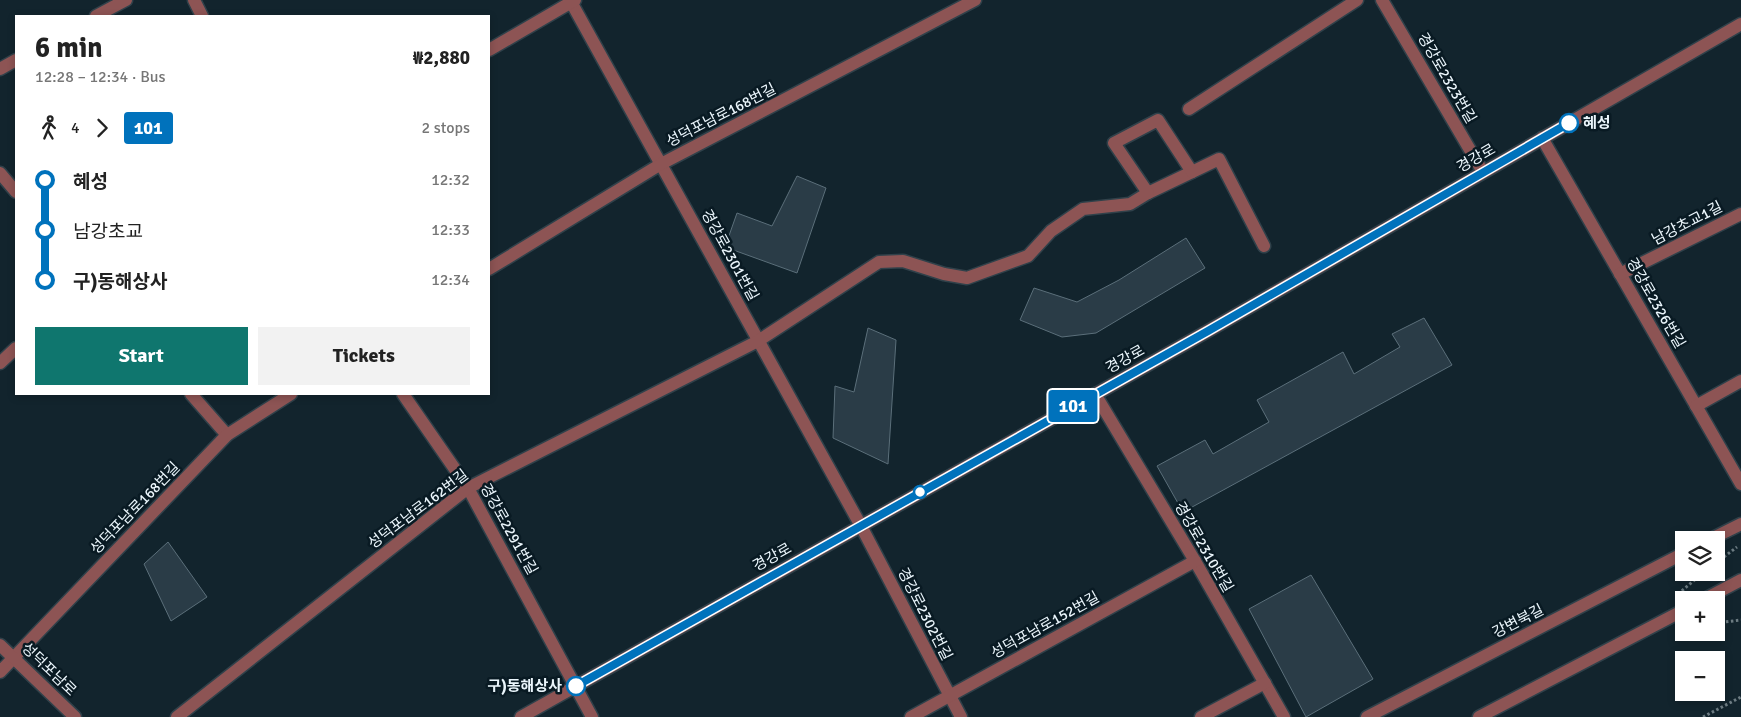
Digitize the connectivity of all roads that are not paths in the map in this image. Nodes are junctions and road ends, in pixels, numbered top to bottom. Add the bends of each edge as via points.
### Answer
1 (126, 0) edge
2 (194, 0) edge
3 (948, 0) edge
4 (975, 0) edge
5 (1357, 0) edge
6 (1382, 0) edge
7 (572, 1) edge
8 (955, 12) junction
9 (98, 15) edge
10 (202, 15) edge
11 (1741, 24) edge
12 (490, 49) edge
13 (15, 61) edge
14 (0, 69) edge
15 (1189, 109) dead end
16 (1542, 138) junction
17 (661, 164) junction
18 (1192, 172) junction
19 (1483, 172) junction
20 (0, 173) edge
21 (15, 191) edge
22 (1148, 194) junction
23 (1741, 214) edge
24 (1264, 246) dead end
25 (490, 269) edge
26 (1620, 274) junction
27 (758, 341) junction
28 (15, 349) edge
29 (0, 363) edge
30 (1741, 381) edge
31 (1094, 394) junction
32 (192, 395) edge
33 (288, 395) edge
34 (404, 395) edge
35 (1696, 406) junction
36 (227, 435) junction
37 (1741, 484) edge
38 (468, 488) junction
39 (1741, 524) edge
40 (861, 526) junction
41 (1725, 532) edge
42 (1675, 558) edge
43 (1195, 561) junction
44 (1741, 580) edge
45 (1720, 591) edge
46 (1675, 615) edge
47 (0, 645) edge
48 (14, 658) junction
49 (0, 672) edge
50 (1265, 683) junction
51 (576, 686) junction
52 (949, 696) junction
53 (75, 717) edge
54 (177, 717) edge
55 (521, 717) edge
56 (592, 717) edge
57 (911, 717) edge
58 (961, 717) edge
59 (1201, 717) edge
60 (1284, 717) edge
61 (1367, 717) edge
62 (1479, 717) edge

1 - 9 street
2 - 10 street
3 - 8 street
4 - 8 street, 성덕포남로168번길
5 - 15 street
6 - 19 street, 경강로2323번길
7 - 12 street
7 - 17 street, 경강로2301번길
8 - 17 street, 성덕포남로168번길
11 - 16 street, 경강로
13 - 14 street
16 - 19 street, 경강로
16 - 26 street, 경강로2326번길
17 - 25 street, 성덕포남로168번길
17 - 27 street, 경강로2301번길
18 - 22 street, 성덕포남로162번길
18 - 22 street via 1158,120 1114,143
18 - 24 street, 성덕포남로162번길 via 1219,159
19 - 31 street, 경강로
20 - 21 street
22 - 27 street, 성덕포남로162번길 via 1130,204 1083,209 1051,231 1028,256 967,278 903,261 879,262
23 - 26 street, 남강초교1길
26 - 35 street, 경강로2326번길
27 - 38 street, 성덕포남로162번길
27 - 40 street, 경강로2301번길
28 - 29 street
30 - 35 street
31 - 40 street, 경강로
31 - 43 street, 경강로2310번길
32 - 36 street
33 - 36 street, 성덕포남로168번길
34 - 38 street, 경강로2291번길
35 - 37 street, 경강로2326번길
36 - 48 street, 성덕포남로168번길
38 - 51 street, 경강로2291번길
38 - 54 street, 성덕포남로162번길
39 - 41 street
40 - 51 street, 경강로
40 - 52 street, 경강로2302번길
42 - 61 street, 강변북길
43 - 50 street, 경강로2310번길
43 - 52 street, 성덕포남로152번길
44 - 45 street
46 - 62 street
47 - 48 street, 성덕포남로
48 - 49 street, 성덕포남로168번길
48 - 53 street, 성덕포남로
50 - 59 street
50 - 60 street, 경강로2310번길
51 - 55 street, 경강로
51 - 56 street, 경강로2291번길
52 - 57 street, 성덕포남로152번길
52 - 58 street, 경강로2302번길

